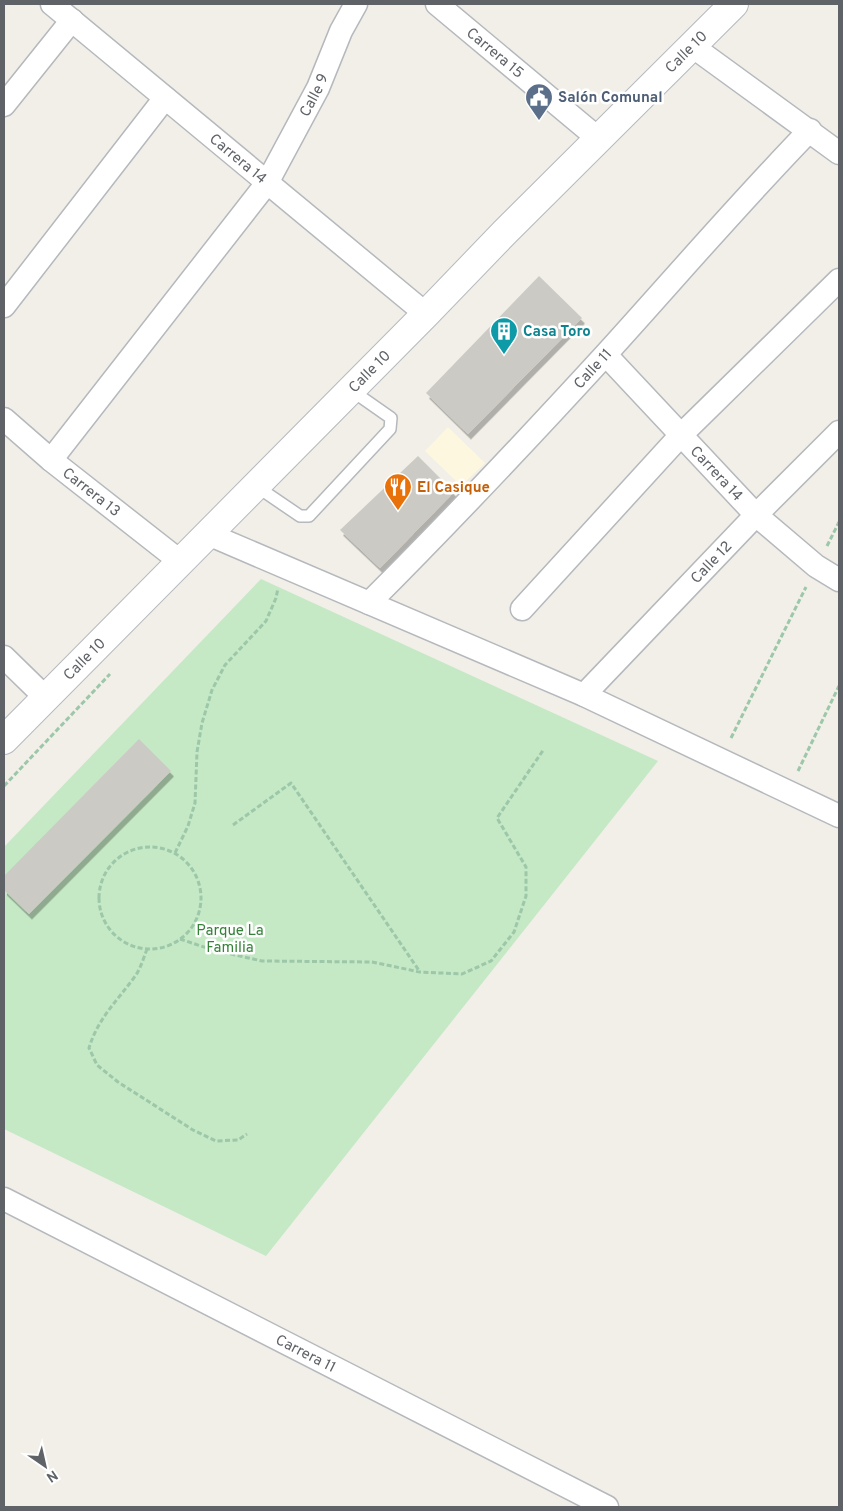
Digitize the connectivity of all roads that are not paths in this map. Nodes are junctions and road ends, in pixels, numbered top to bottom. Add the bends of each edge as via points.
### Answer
1 (52, 4) edge
2 (356, 4) edge
3 (437, 4) edge
4 (734, 4) edge
5 (72, 20) junction
6 (692, 46) junction
7 (165, 98) junction
8 (4, 105) edge
9 (810, 130) junction
10 (600, 140) junction
11 (839, 153) edge
12 (268, 183) junction
13 (839, 280) edge
14 (4, 306) edge
15 (426, 314) junction
16 (606, 355) junction
17 (351, 390) junction
18 (4, 419) edge
19 (839, 432) edge
20 (681, 435) junction
21 (51, 460) junction
22 (256, 486) junction
23 (756, 515) junction
24 (208, 534) junction
25 (181, 562) junction
26 (839, 580) edge
27 (369, 603) junction
28 (522, 609) dead end
29 (4, 657) edge
30 (584, 694) junction
31 (46, 698) junction
32 (4, 740) edge
33 (839, 816) edge
34 (4, 1199) edge
35 (606, 1507) edge

1 - 5 street, Carrera 14
2 - 12 street, Calle 9 via 341,31 318,88
3 - 10 street, Carrera 15
4 - 6 street, Calle 10
5 - 7 street, Carrera 14
5 - 8 street
6 - 9 street
6 - 10 street, Calle 10
7 - 12 street, Carrera 14
7 - 14 street
9 - 11 street
9 - 16 street, Calle 11
10 - 15 street, Calle 10
12 - 15 street, Carrera 14
12 - 21 street, Calle 9
13 - 20 street
15 - 17 street, Calle 10
16 - 20 street, Carrera 14
16 - 27 street, Calle 11
17 - 22 street, Calle 10
17 - 22 lane via 391,418 390,429 309,516 300,516
18 - 21 street, Carrera 13
19 - 23 street, Calle 12
20 - 23 street, Carrera 14
20 - 28 street
21 - 25 street, Carrera 13
22 - 24 street, Calle 10
23 - 26 street, Carrera 14 via 816,566
23 - 30 street, Calle 12
24 - 25 street, Calle 10
24 - 27 street
25 - 31 street, Calle 10
27 - 30 street
29 - 31 street
30 - 33 street
31 - 32 street, Calle 10
34 - 35 street, Carrera 11

